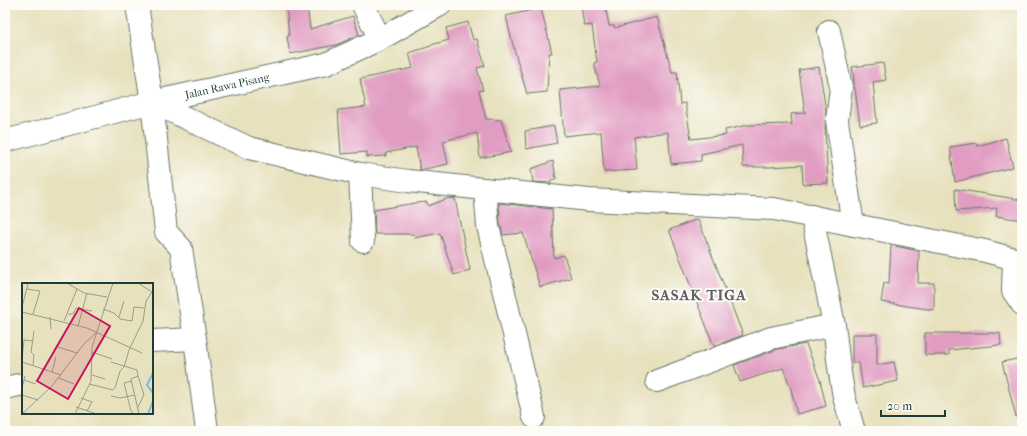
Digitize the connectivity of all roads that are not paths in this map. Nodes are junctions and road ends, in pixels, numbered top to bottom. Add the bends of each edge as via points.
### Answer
1 (137, 5) edge
2 (363, 5) edge
3 (434, 6) edge
4 (829, 31) dead end
5 (380, 39) junction
6 (152, 102) junction
7 (5, 141) edge
8 (360, 174) junction
9 (485, 189) junction
10 (812, 216) junction
11 (853, 225) junction
12 (363, 241) dead end
13 (1018, 260) edge
14 (1022, 304) edge
15 (834, 325) junction
16 (195, 339) junction
17 (153, 341) edge
18 (657, 381) dead end
19 (22, 384) edge
20 (5, 388) edge
21 (534, 417) dead end
22 (207, 431) edge
23 (854, 431) edge

1 - 6 street
2 - 5 street
3 - 5 street, Jalan Rawa Pisang
4 - 11 street via 841,87 837,121
5 - 6 street, Jalan Rawa Pisang via 326,64
6 - 7 street, Jalan Rawa Pisang
6 - 8 street via 249,148
6 - 16 street via 166,232 181,248
8 - 9 street
8 - 12 street
9 - 10 street via 589,200 774,209
9 - 21 street via 488,226
10 - 11 street
10 - 15 street
11 - 13 street
13 - 14 street via 1013,291
15 - 18 street via 771,338
15 - 23 street via 844,397
16 - 17 street
16 - 22 street
19 - 20 street

